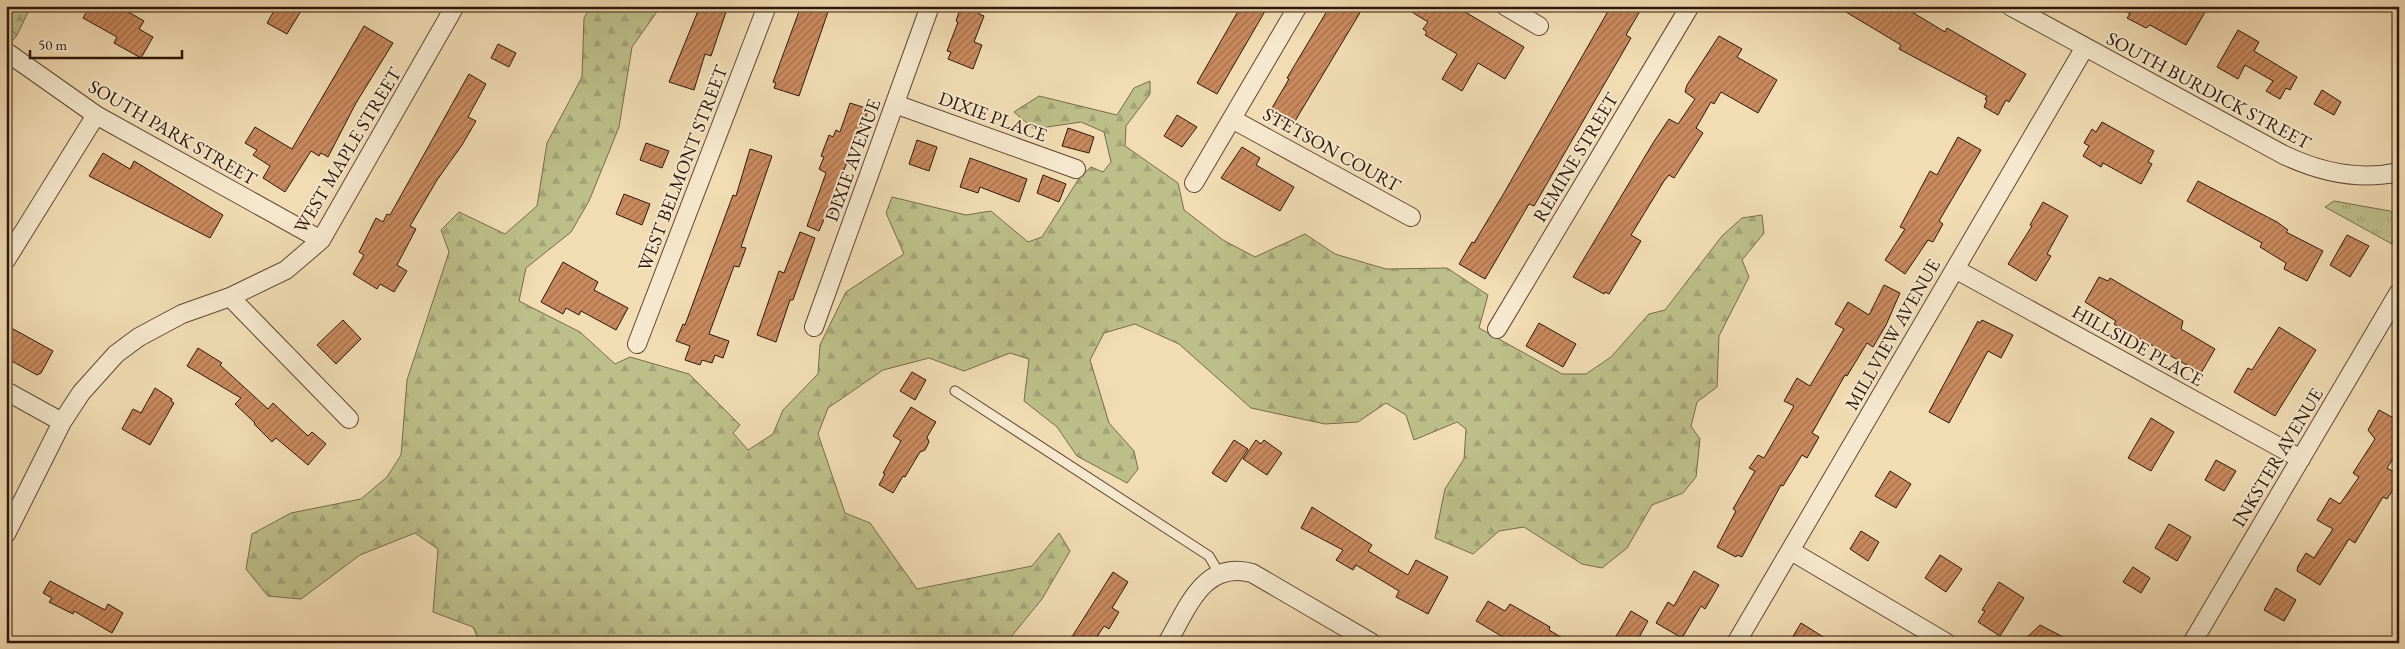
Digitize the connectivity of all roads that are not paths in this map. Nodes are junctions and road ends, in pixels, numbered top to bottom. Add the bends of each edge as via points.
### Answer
1 (455, 6) edge
2 (767, 6) edge
3 (930, 6) edge
4 (1298, 6) edge
5 (1505, 6) edge
6 (1690, 6) edge
7 (2010, 6) edge
8 (1539, 26) dead end
9 (2085, 47) junction
10 (8, 53) dead end
11 (896, 104) junction
12 (96, 115) junction
13 (1232, 119) junction
14 (1076, 169) dead end
15 (2399, 172) edge
16 (1194, 183) dead end
17 (1411, 217) dead end
18 (321, 240) junction
19 (6, 260) edge
20 (1955, 269) junction
21 (2399, 292) edge
22 (230, 297) junction
23 (814, 327) dead end
24 (1497, 329) dead end
25 (637, 344) dead end
26 (6, 391) edge
27 (955, 391) dead end
28 (349, 419) dead end
29 (62, 422) junction
30 (2301, 459) junction
31 (11, 511) edge
32 (6, 534) edge
33 (1790, 551) junction
34 (1225, 572) junction
35 (1167, 643) edge
36 (1372, 643) edge
37 (1736, 643) edge
38 (1948, 643) edge
39 (2192, 643) edge

1 - 18 street, WEST MAPLE STREET
2 - 25 street, WEST BELMONT STREET
3 - 11 street, DIXIE AVENUE
4 - 13 street
5 - 8 street
6 - 24 street, REMINE STREET
7 - 9 street, SOUTH BURDICK STREET
9 - 15 street, SOUTH BURDICK STREET via 2311,168 2378,177
9 - 20 street, MILLVIEW AVENUE
10 - 12 street, SOUTH PARK STREET
11 - 14 street, DIXIE PLACE
11 - 23 street, DIXIE AVENUE
12 - 18 street, SOUTH PARK STREET
12 - 19 street
13 - 16 street
13 - 17 street, STETSON COURT
18 - 22 street, WEST MAPLE STREET via 286,270
20 - 30 street, HILLSIDE PLACE
20 - 33 street, MILLVIEW AVENUE
21 - 30 street, INKSTER AVENUE
22 - 28 street
22 - 29 street, WEST MAPLE STREET via 182,314 139,337 97,373
26 - 29 street
27 - 34 lane via 1209,556
29 - 31 street, WEST MAPLE STREET
30 - 39 street, INKSTER AVENUE
31 - 32 street, WEST MAPLE STREET
33 - 37 street, MILLVIEW AVENUE
33 - 38 street
34 - 35 street via 1207,580
34 - 36 street via 1252,573

